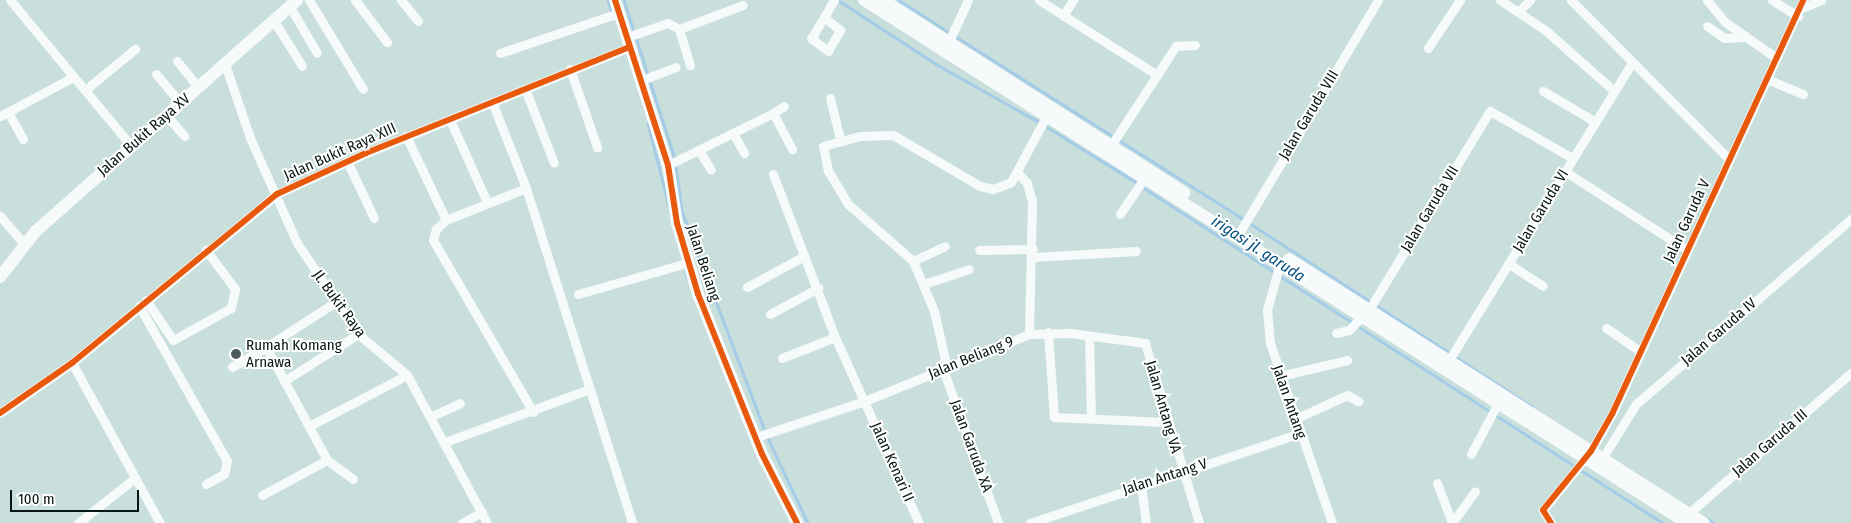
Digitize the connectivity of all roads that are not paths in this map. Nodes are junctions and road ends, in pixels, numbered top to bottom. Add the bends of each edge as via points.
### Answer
1 (10, 0) edge
2 (309, 0) edge
3 (355, 0) edge
4 (401, 0) edge
5 (615, 0) edge
6 (834, 0) edge
7 (864, 0) edge
8 (883, 0) edge
9 (968, 0) edge
10 (1039, 0) edge
11 (1073, 0) edge
12 (1378, 0) edge
13 (1460, 0) edge
14 (1500, 0) edge
15 (1530, 0) edge
16 (1571, 0) edge
17 (1707, 0) edge
18 (1772, 0) edge
19 (1821, 0) edge
20 (294, 3) edge
21 (743, 5) dead end
22 (1800, 8) edge
23 (1519, 11) junction
24 (619, 13) junction
25 (1063, 16) junction
26 (824, 17) dead end
27 (274, 21) junction
28 (418, 21) dead end
29 (1707, 26) dead end
30 (679, 29) junction
31 (1743, 37) junction
32 (949, 41) junction
33 (387, 42) dead end
34 (628, 42) junction
35 (1195, 45) dead end
36 (1428, 48) dead end
37 (135, 49) dead end
38 (317, 53) dead end
39 (500, 53) dead end
40 (1775, 56) junction
41 (177, 61) dead end
42 (1632, 63) junction
43 (225, 64) junction
44 (690, 65) dead end
45 (302, 66) dead end
46 (676, 67) dead end
47 (570, 69) junction
48 (156, 74) dead end
49 (1157, 75) junction
50 (72, 77) junction
51 (1767, 79) junction
52 (642, 80) junction
53 (198, 87) junction
54 (525, 88) junction
55 (363, 89) dead end
56 (85, 90) junction
57 (1613, 90) junction
58 (1543, 91) dead end
59 (1803, 94) dead end
60 (830, 98) dead end
61 (492, 102) junction
62 (180, 103) junction
63 (784, 106) dead end
64 (773, 113) junction
65 (4, 114) edge
66 (166, 115) junction
67 (450, 120) junction
68 (1594, 121) junction
69 (1044, 123) junction
70 (733, 133) junction
71 (184, 136) dead end
72 (406, 136) junction
73 (24, 139) dead end
74 (840, 139) junction
75 (1112, 144) junction
76 (131, 146) junction
77 (597, 146) dead end
78 (792, 149) dead end
79 (699, 150) junction
80 (744, 153) dead end
81 (1572, 158) junction
82 (1729, 159) junction
83 (347, 161) junction
84 (554, 163) dead end
85 (668, 165) junction
86 (711, 170) dead end
87 (1017, 172) junction
88 (1566, 172) junction
89 (773, 174) dead end
90 (1143, 180) junction
91 (526, 188) junction
92 (277, 194) junction
93 (487, 202) junction
94 (1120, 214) dead end
95 (0, 216) edge
96 (374, 218) dead end
97 (1851, 219) edge
98 (446, 220) junction
99 (1241, 230) junction
100 (25, 245) junction
101 (945, 246) dead end
102 (206, 250) junction
103 (979, 250) dead end
104 (1687, 250) junction
105 (1136, 251) dead end
106 (1033, 253) junction
107 (804, 256) junction
108 (913, 261) junction
109 (687, 262) junction
110 (1509, 264) junction
111 (969, 269) dead end
112 (1276, 270) junction
113 (0, 277) edge
114 (924, 284) junction
115 (1543, 286) dead end
116 (747, 287) dead end
117 (818, 288) junction
118 (578, 294) dead end
119 (334, 302) junction
120 (142, 303) junction
121 (770, 314) dead end
122 (1360, 319) junction
123 (1606, 328) dead end
124 (1048, 332) junction
125 (1336, 333) dead end
126 (358, 334) junction
127 (1029, 334) junction
128 (835, 337) junction
129 (1089, 337) junction
130 (266, 348) junction
131 (1640, 351) junction
132 (782, 358) dead end
133 (1347, 360) dead end
134 (72, 363) junction
135 (1447, 363) junction
136 (232, 366) dead end
137 (945, 368) junction
138 (1851, 373) edge
139 (407, 375) junction
140 (1280, 376) junction
141 (284, 381) junction
142 (590, 389) junction
143 (865, 401) junction
144 (1358, 401) dead end
145 (460, 403) dead end
146 (1493, 411) junction
147 (533, 412) junction
148 (0, 413) edge
149 (430, 417) junction
150 (1091, 418) junction
151 (1295, 419) junction
152 (1165, 422) junction
153 (309, 426) junction
154 (1300, 433) junction
155 (756, 437) junction
156 (445, 442) junction
157 (1471, 454) dead end
158 (327, 460) junction
159 (1582, 461) junction
160 (1600, 462) junction
161 (1181, 471) junction
162 (135, 478) junction
163 (353, 479) dead end
164 (1437, 483) dead end
165 (206, 484) dead end
166 (1140, 484) junction
167 (1475, 490) dead end
168 (262, 494) dead end
169 (482, 512) junction
170 (1688, 518) edge
171 (1046, 520) edge
172 (78, 523) edge
173 (160, 523) edge
174 (462, 523) edge
175 (487, 523) edge
176 (632, 523) edge
177 (797, 523) edge
178 (919, 523) edge
179 (998, 523) edge
180 (1030, 523) edge
181 (1146, 523) edge
182 (1198, 523) edge
183 (1332, 523) edge
184 (1452, 523) edge
185 (1551, 523) edge
186 (1704, 523) edge

1 - 50 street
2 - 55 street
3 - 33 street
4 - 28 street
5 - 24 main road, Jalan Beliang
6 - 26 street
7 - 69 main road
8 - 32 main road
9 - 32 street
10 - 25 street
11 - 25 street
12 - 99 street, Jalan Garuda VIII
13 - 36 street
14 - 23 street
15 - 23 street
16 - 42 street
17 - 31 street
18 - 22 street
19 - 22 street
20 - 27 main road, Jalan Bukit Raya XV
20 - 38 street
21 - 30 street
22 - 40 street, Jalan Garuda V
23 - 57 street
24 - 34 main road, Jalan Beliang
24 - 39 street
25 - 49 street
27 - 43 main road, Jalan Bukit Raya XV
27 - 45 street
29 - 31 street via 1724,38
30 - 34 street, Jalan Bukit Raya XIII via 668,23
30 - 44 street
31 - 40 street
32 - 75 main road
34 - 47 street, Jalan Bukit Raya XIII
34 - 52 main road, Jalan Beliang
35 - 49 street via 1176,46
37 - 56 street
40 - 51 street, Jalan Garuda V
41 - 53 street
42 - 57 street, Jalan Garuda VI
42 - 82 street
43 - 53 main road, Jalan Bukit Raya XV
43 - 92 street, Jl. Bukit Raya via 250,138
46 - 52 street
47 - 54 street, Jalan Bukit Raya XIII
47 - 77 street
48 - 62 street
49 - 75 street
50 - 56 street
50 - 65 street
51 - 59 street
51 - 82 street, Jalan Garuda V
52 - 85 main road, Jalan Beliang
53 - 62 main road, Jalan Bukit Raya XV
54 - 61 street, Jalan Bukit Raya XIII
54 - 84 street
56 - 76 street
57 - 68 street, Jalan Garuda VI
58 - 68 street
60 - 74 street
61 - 67 street, Jalan Bukit Raya XIII
61 - 91 street
62 - 66 main road, Jalan Bukit Raya XV
63 - 64 street
64 - 70 street
64 - 78 street
65 - 73 street
66 - 71 street
66 - 76 main road, Jalan Bukit Raya XV
67 - 72 street, Jalan Bukit Raya XIII
67 - 93 street
68 - 81 street, Jalan Garuda VI
69 - 87 street
69 - 90 main road
70 - 79 street
70 - 80 street
72 - 83 street, Jalan Bukit Raya XIII
72 - 98 street
74 - 87 street via 897,136 988,189 1008,184
74 - 108 street, Jalan Garuda XA via 824,144 822,151 841,194
75 - 90 main road
76 - 100 main road, Jalan Bukit Raya XV
79 - 85 street
79 - 86 street
81 - 88 street, Jalan Garuda VI
81 - 122 street, Jalan Garuda VII via 1490,111
82 - 104 street, Jalan Garuda V
83 - 92 street, Jalan Bukit Raya XIII
83 - 96 street
85 - 109 main road, Jalan Beliang
87 - 106 street, Jalan Beliang 9 via 1027,183 1032,201
88 - 104 street
88 - 110 street, Jalan Garuda VI
89 - 107 street, Jalan Kenari II
90 - 94 street
90 - 99 main road
90 - 112 main road
91 - 93 street
91 - 142 street
92 - 102 street, Jalan Bukit Raya XIII
92 - 119 street, Jl. Bukit Raya via 297,244
93 - 98 street
95 - 100 street
97 - 160 street, Jalan Garuda IV via 1636,404
98 - 147 street via 436,230 433,240
99 - 122 main road
100 - 113 main road, Jalan Bukit Raya XV
101 - 108 street
102 - 120 street, Jalan Bukit Raya XIII
102 - 120 street via 235,289 231,308 173,340
103 - 106 street
104 - 131 street, Jalan Garuda V
105 - 106 street
106 - 127 street, Jalan Beliang 9
107 - 116 street
107 - 117 street, Jalan Kenari II
108 - 114 street, Jalan Garuda XA
109 - 118 street
109 - 155 main road, Jalan Beliang
110 - 115 street
110 - 135 street, Jalan Garuda VI
111 - 114 street
112 - 122 main road
112 - 140 street, Jalan Antang via 1267,320
114 - 137 street, Jalan Garuda XA
117 - 121 street
117 - 128 street, Jalan Kenari II
119 - 126 street, Jl. Bukit Raya
119 - 130 street
120 - 134 street, Jalan Bukit Raya XIII
120 - 165 street via 227,461 227,470
122 - 125 street
122 - 135 main road
123 - 131 street
124 - 127 street
124 - 129 street
124 - 150 street via 1052,413 1058,419
126 - 139 street, Jl. Bukit Raya
126 - 141 street
127 - 137 street, Jalan Beliang 9
128 - 132 street
128 - 143 street, Jalan Kenari II
129 - 150 street
129 - 152 street, Jalan Antang VA via 1145,344
130 - 136 street
130 - 141 street
131 - 159 street, Jalan Garuda V
133 - 140 street
134 - 148 street, Jalan Bukit Raya XIII
134 - 162 street
135 - 146 main road
135 - 159 main road
137 - 143 street, Jalan Beliang 9
137 - 179 street, Jalan Garuda XA
138 - 170 street, Jalan Garuda III
139 - 149 street, Jl. Bukit Raya
139 - 153 street
140 - 151 street, Jalan Antang
141 - 153 street
142 - 147 street
142 - 176 street
143 - 155 street, Jalan Beliang 9
143 - 178 street, Jalan Kenari II
144 - 151 street via 1349,395
145 - 149 street
146 - 157 street
146 - 159 main road
147 - 156 street
149 - 156 street, Jl. Bukit Raya
150 - 152 street
151 - 154 street, Jalan Antang
152 - 161 street, Jalan Antang VA
153 - 158 street
154 - 161 street, Jalan Antang V
154 - 183 street, Jalan Antang
155 - 177 main road, Jalan Beliang
156 - 169 street, Jl. Bukit Raya
158 - 163 street
158 - 168 street
159 - 160 main road
159 - 185 street, Jalan Garuda V via 1543,510
160 - 170 main road
161 - 166 street, Jalan Antang V
161 - 182 street, Jalan Antang VA
162 - 172 street
162 - 173 street
164 - 184 street
166 - 171 street, Jalan Antang V
166 - 181 street
167 - 184 street
169 - 174 street
169 - 175 street, Jl. Bukit Raya
170 - 186 main road
171 - 180 street, Jalan Antang V

